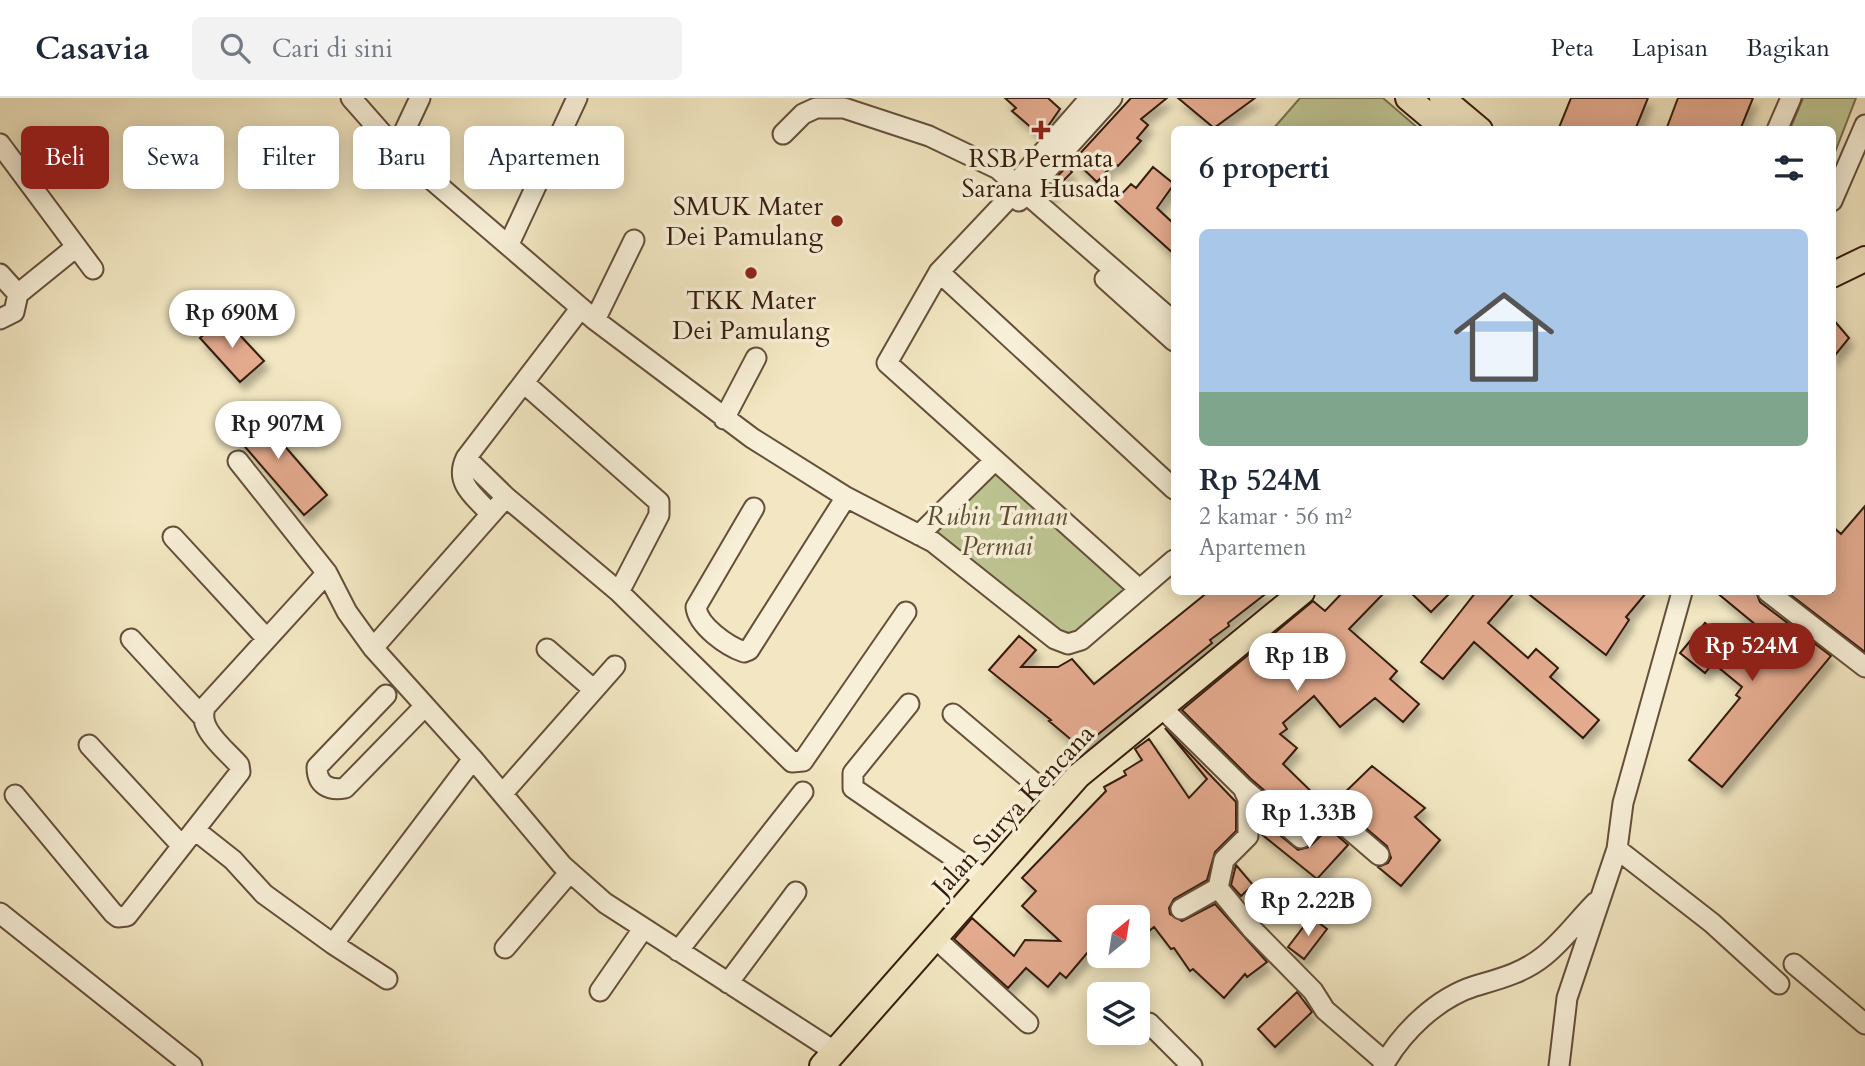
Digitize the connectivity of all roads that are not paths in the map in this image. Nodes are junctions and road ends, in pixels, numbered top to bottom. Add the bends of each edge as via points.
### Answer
1 (351, 98) edge
2 (420, 98) edge
3 (577, 98) edge
4 (1112, 98) edge
5 (1408, 98) edge
6 (1442, 98) edge
7 (1791, 98) edge
8 (1084, 107) edge
9 (1865, 125) edge
10 (376, 126) edge
11 (407, 126) edge
12 (1441, 126) edge
13 (1474, 126) edge
14 (1779, 126) edge
15 (783, 134) dead end
16 (0, 144) edge
17 (444, 189) edge
18 (1836, 192) edge
19 (1018, 194) junction
20 (634, 240) dead end
21 (509, 244) junction
22 (76, 247) junction
23 (1865, 259) edge
24 (93, 269) dead end
25 (939, 272) junction
26 (1836, 273) edge
27 (0, 274) edge
28 (19, 294) junction
29 (588, 314) junction
30 (0, 319) edge
31 (1171, 320) edge
32 (1171, 338) edge
33 (756, 358) dead end
34 (524, 383) junction
35 (724, 419) junction
36 (466, 458) junction
37 (995, 460) junction
38 (239, 461) dead end
39 (1171, 486) edge
40 (506, 497) junction
41 (846, 498) junction
42 (754, 508) dead end
43 (491, 514) junction
44 (919, 535) junction
45 (173, 537) dead end
46 (1171, 562) edge
47 (327, 573) junction
48 (1139, 589) junction
49 (619, 592) junction
50 (1299, 595) edge
51 (1681, 595) edge
52 (1772, 595) edge
53 (906, 612) dead end
54 (131, 639) dead end
55 (267, 639) junction
56 (373, 649) junction
57 (547, 649) dead end
58 (615, 666) dead end
59 (1865, 667) edge
60 (594, 690) junction
61 (386, 695) dead end
62 (909, 705) dead end
63 (425, 706) junction
64 (1160, 706) junction
65 (953, 714) dead end
66 (201, 715) junction
67 (89, 745) dead end
68 (474, 758) junction
69 (1243, 788) junction
70 (803, 792) dead end
71 (503, 793) junction
72 (15, 795) dead end
73 (1057, 802) junction
74 (189, 838) junction
75 (1617, 849) junction
76 (1379, 855) dead end
77 (570, 872) junction
78 (988, 881) junction
79 (1218, 888) junction
80 (796, 892) dead end
81 (1602, 895) junction
82 (1181, 909) dead end
83 (0, 914) edge
84 (643, 929) junction
85 (933, 937) junction
86 (333, 944) junction
87 (505, 948) dead end
88 (678, 951) junction
89 (1794, 964) dead end
90 (387, 979) dead end
91 (728, 983) junction
92 (1779, 984) dead end
93 (600, 991) dead end
94 (1028, 1023) dead end
95 (1150, 1024) edge
96 (1865, 1024) edge
97 (828, 1059) edge
98 (1384, 1064) edge
99 (192, 1066) edge
100 (1192, 1066) edge
101 (1559, 1066) edge

1 - 10 street
2 - 11 street
3 - 21 street
4 - 8 street
5 - 12 main road
6 - 13 main road
7 - 14 street
8 - 19 street
9 - 18 street
15 - 19 street via 816,108 844,108 929,136 998,169
16 - 22 street
17 - 21 street
19 - 25 street
19 - 31 street
19 - 32 street
20 - 29 street
21 - 29 street
22 - 24 street
22 - 28 street
23 - 26 main road
25 - 37 street via 887,363
25 - 39 street
27 - 28 street
28 - 30 street via 14,312
29 - 34 street
29 - 35 street
33 - 35 street
34 - 36 street
34 - 49 street via 659,502 659,515
35 - 41 street
36 - 40 street
36 - 43 street via 461,469 463,484
37 - 44 street
37 - 48 street
38 - 47 street
40 - 43 street
40 - 49 street
41 - 42 street via 744,652 703,624 696,607
41 - 44 street
43 - 56 street
44 - 48 street via 1055,639 1068,644 1081,640
45 - 55 street
46 - 48 street
47 - 55 street
47 - 56 street
49 - 53 street via 797,763 803,761
50 - 64 main road, Jalan Surya Kencana
51 - 75 street via 1623,803
52 - 59 street
54 - 66 street
55 - 66 street
56 - 63 street
57 - 60 street
58 - 60 street
60 - 71 street
61 - 63 street via 317,767 320,782 328,788 345,788
62 - 78 street via 853,773 853,788
63 - 68 street
64 - 69 street
64 - 73 main road, Jalan Surya Kencana via 1078,776
65 - 73 street
66 - 74 street via 240,772
67 - 74 street
68 - 71 street
68 - 86 street
69 - 76 street via 1301,838 1329,813
69 - 79 street via 1248,799 1248,836 1224,860
70 - 88 street
71 - 77 street
72 - 74 street via 118,917 127,916
73 - 78 main road, Jalan Surya Kencana
74 - 86 street via 233,860 273,901
75 - 81 street
75 - 92 street via 1712,923
77 - 84 street
77 - 87 street
78 - 85 main road, Jalan Surya Kencana
79 - 82 street
79 - 98 street via 1313,991 1325,1010
80 - 91 street
81 - 98 street via 1543,957 1504,979 1467,989 1440,1004 1409,1030
81 - 101 street via 1567,998
83 - 99 street
84 - 88 street
84 - 93 street
85 - 94 street
85 - 97 main road, Jalan Surya Kencana
86 - 90 street
88 - 91 street
89 - 96 street
91 - 97 street
95 - 100 street

